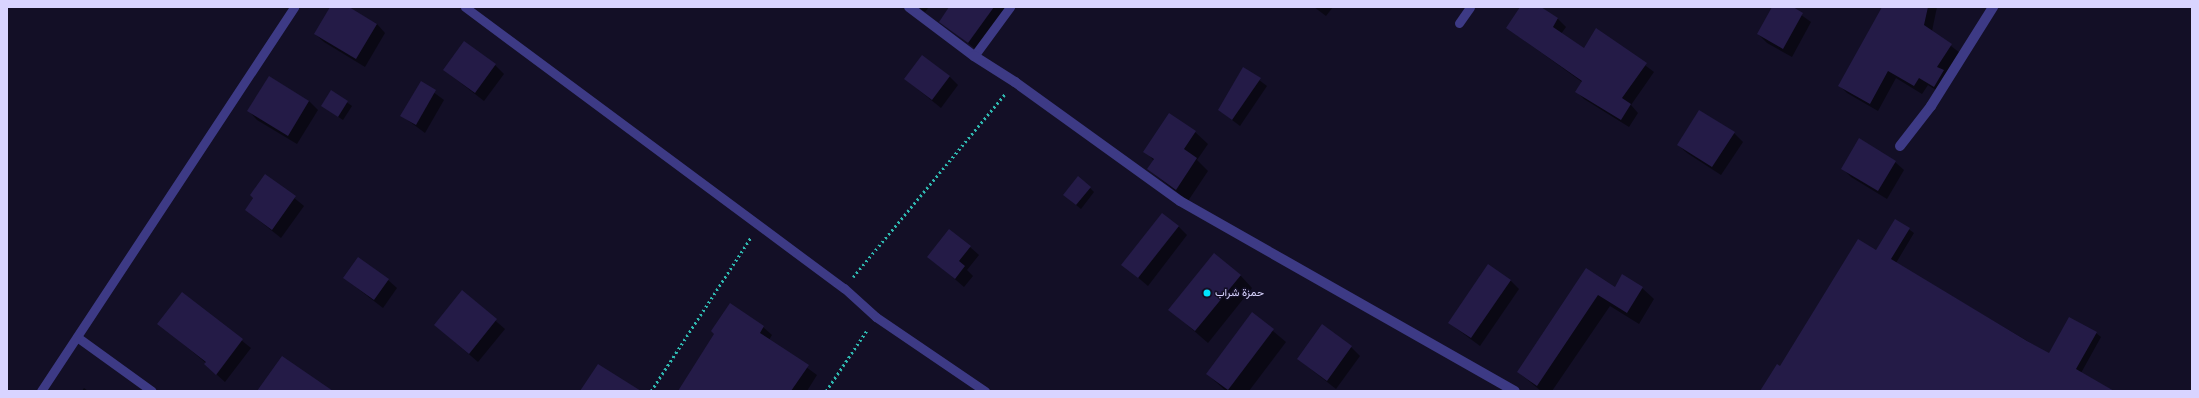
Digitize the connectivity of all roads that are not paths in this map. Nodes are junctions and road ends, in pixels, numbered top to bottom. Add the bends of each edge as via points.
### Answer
1 (294, 7) edge
2 (465, 7) edge
3 (909, 7) edge
4 (1010, 7) edge
5 (1470, 7) edge
6 (1992, 7) edge
7 (1459, 23) dead end
8 (974, 56) junction
9 (1900, 146) dead end
10 (77, 338) junction
11 (41, 391) edge
12 (152, 391) edge
13 (985, 391) edge
14 (1515, 391) edge

1 - 10 lane
2 - 13 lane via 844,288 876,317
3 - 8 street
4 - 8 lane
5 - 7 lane
6 - 9 street via 1931,106
8 - 14 street via 1015,82 1180,201
10 - 11 lane
10 - 12 lane

